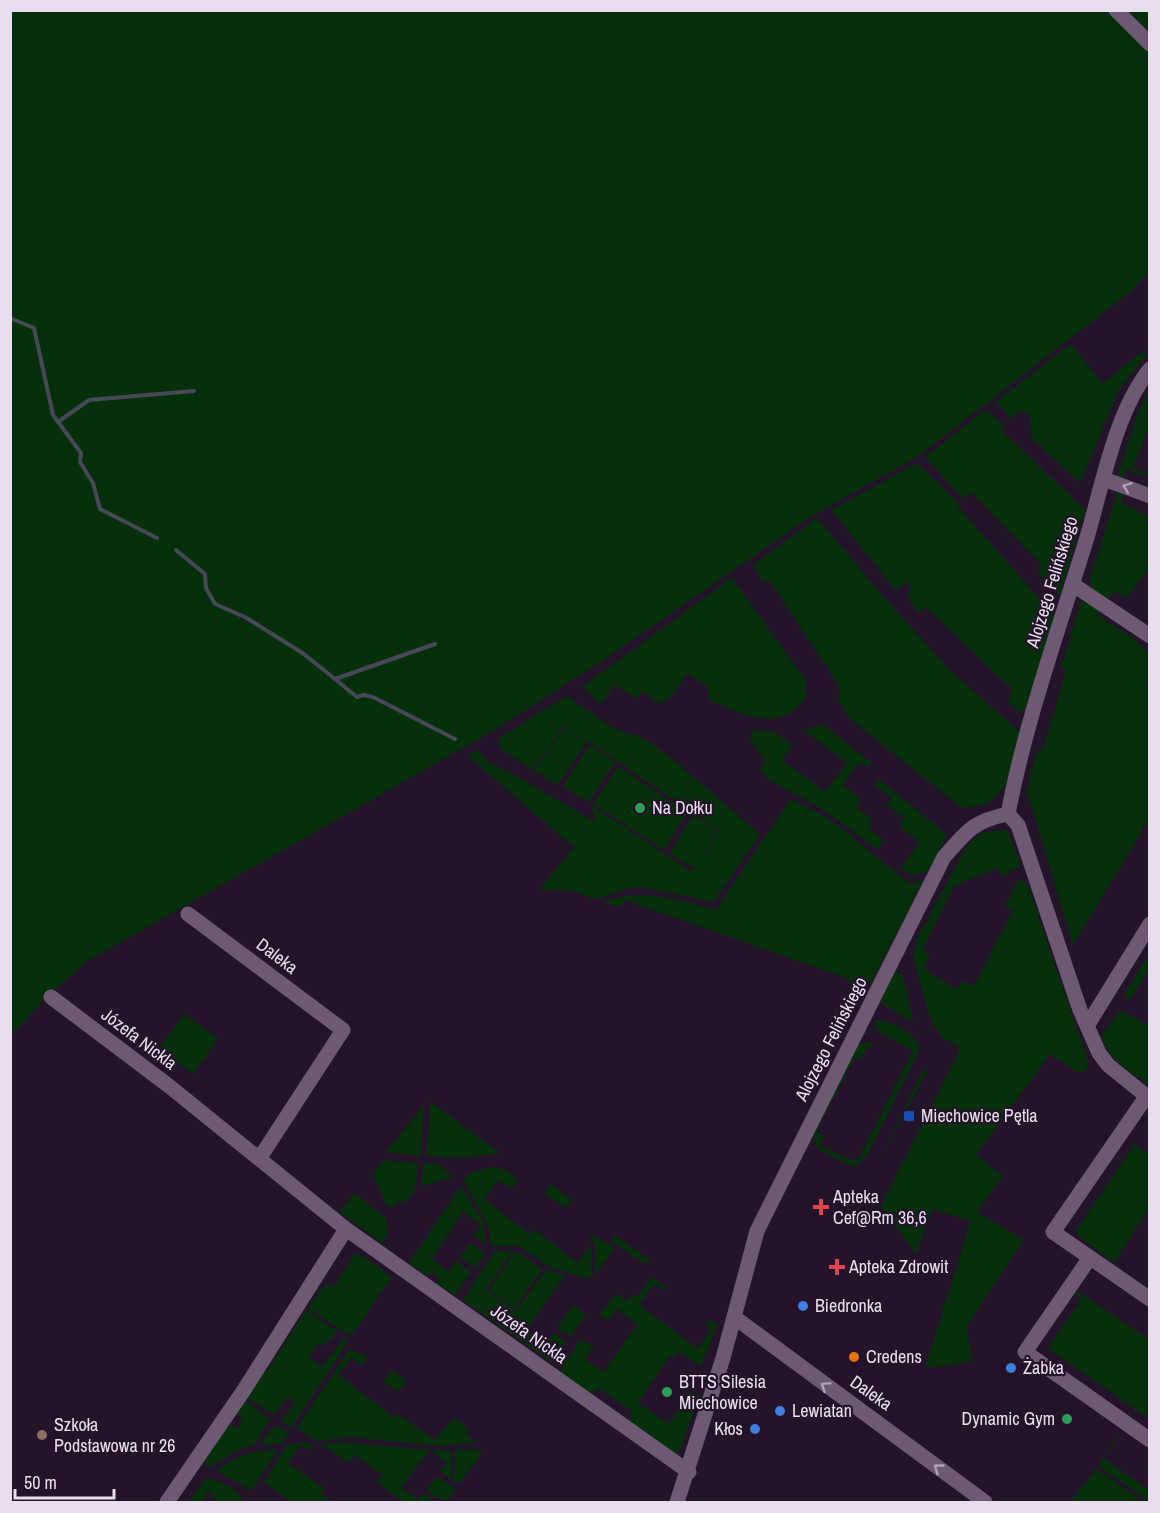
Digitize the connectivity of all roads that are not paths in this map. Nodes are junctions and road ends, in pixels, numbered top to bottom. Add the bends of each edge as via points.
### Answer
1 (1116, 10) edge
2 (1149, 44) edge
3 (1149, 369) edge
4 (1104, 479) junction
5 (1149, 496) edge
6 (1072, 585) junction
7 (1149, 636) edge
8 (1008, 814) junction
9 (188, 914) dead end
10 (1149, 924) edge
11 (51, 997) dead end
12 (1087, 1026) junction
13 (1148, 1098) edge
14 (259, 1159) junction
15 (346, 1229) junction
16 (1089, 1259) junction
17 (1149, 1299) edge
18 (734, 1317) junction
19 (1149, 1440) edge
20 (688, 1472) junction
21 (167, 1503) edge
22 (677, 1503) edge
23 (985, 1503) edge

1 - 2 street
3 - 4 street, Alojzego Felińskiego via 1135,388
5 -> 4 street
4 - 6 street, Alojzego Felińskiego
6 - 7 street
6 - 8 street, Alojzego Felińskiego via 1022,750
8 - 12 street via 1018,825
8 - 18 street, Alojzego Felińskiego via 974,824 944,858 757,1231
9 - 14 street, Daleka via 343,1030
10 - 12 street
11 - 14 street, Józefa Nickla
12 - 13 street via 1108,1065
13 - 16 street via 1053,1232
14 - 15 street, Józefa Nickla
15 - 20 street, Józefa Nickla
15 - 21 street
16 - 17 street
16 - 19 street via 1025,1352
18 - 20 street
23 -> 18 street, Daleka
20 - 22 street

